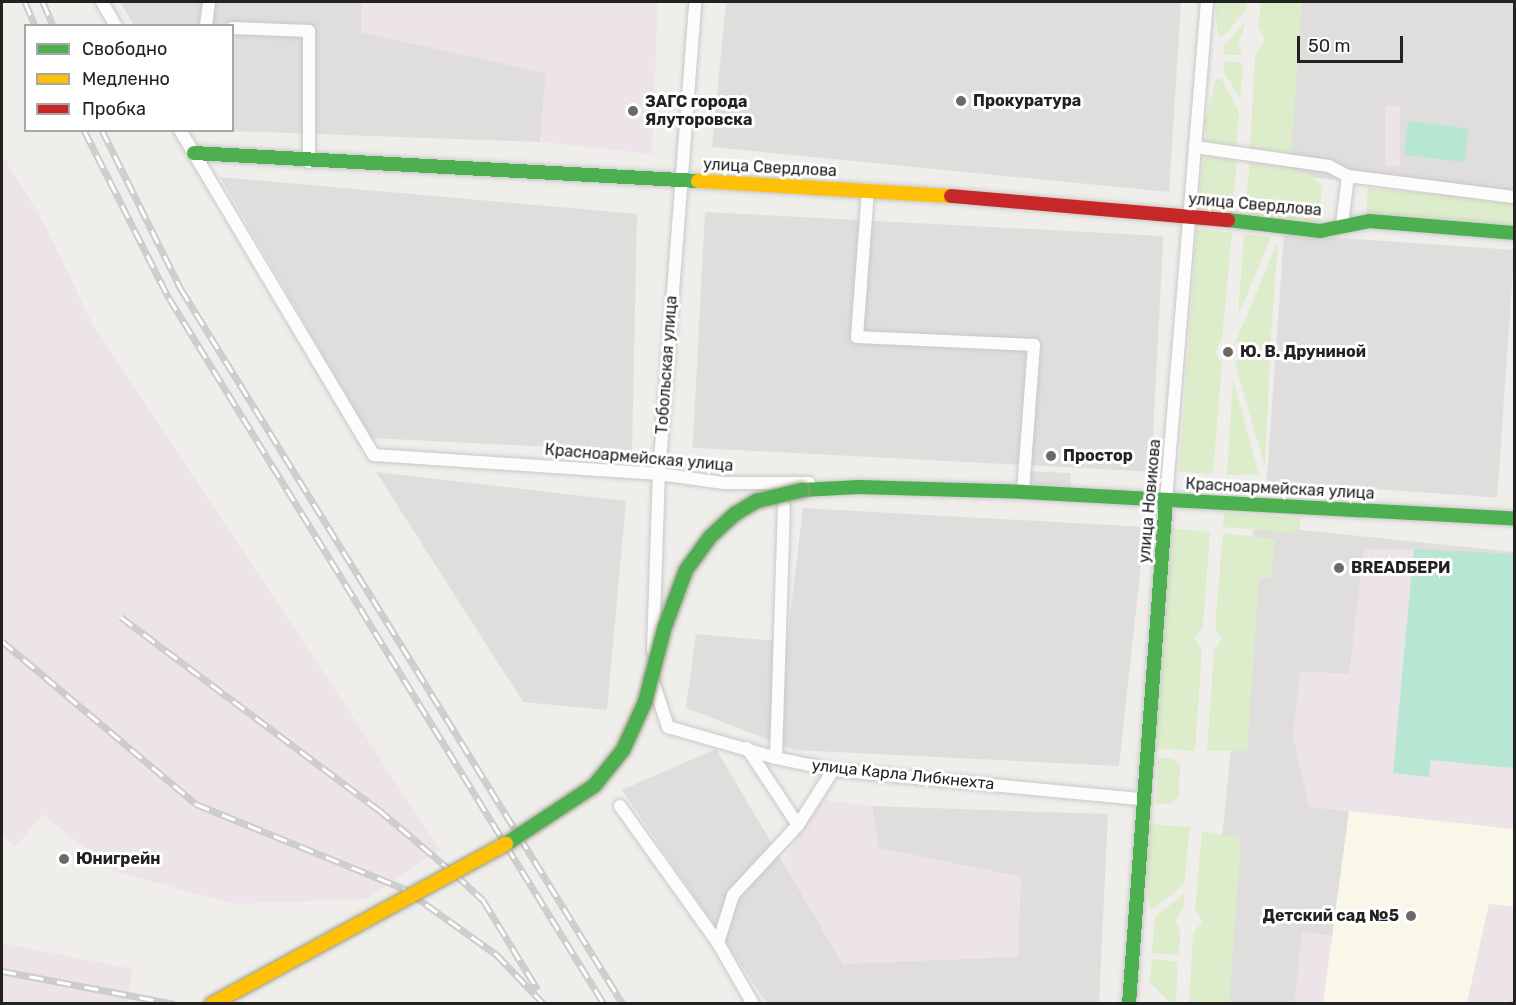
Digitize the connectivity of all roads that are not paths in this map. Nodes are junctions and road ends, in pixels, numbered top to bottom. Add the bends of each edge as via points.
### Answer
1 (102, 2) edge
2 (208, 2) edge
3 (695, 2) edge
4 (1207, 2) edge
5 (115, 24) edge
6 (206, 24) edge
7 (234, 28) edge
8 (181, 132) edge
9 (1195, 147) junction
10 (194, 153) junction
11 (309, 162) junction
12 (1347, 176) junction
13 (680, 180) junction
14 (868, 190) junction
15 (1515, 197) edge
16 (1189, 215) junction
17 (1342, 224) junction
18 (1515, 233) edge
19 (659, 474) junction
20 (901, 488) junction
21 (1023, 492) junction
22 (1166, 500) junction
23 (784, 507) dead end
24 (1515, 519) edge
25 (668, 727) joint
26 (747, 748) junction
27 (776, 758) junction
28 (833, 770) junction
29 (1142, 799) junction
30 (620, 806) dead end
31 (798, 825) junction
32 (718, 943) junction
33 (212, 1004) edge
34 (753, 1004) edge
35 (1129, 1004) edge

1 - 5 street
2 - 6 street
3 - 13 street, Тобольская улица
4 - 9 street, улица Новикова
7 - 11 street via 309,31
8 - 10 street
9 - 12 street via 1329,166
9 - 16 street, улица Новикова
10 - 11 street, улица Свердлова
10 - 19 street, Красноармейская улица via 374,455
11 - 13 street, улица Свердлова
12 - 15 street
12 - 17 street, улица Свердлова
13 - 14 street, улица Свердлова
13 - 19 street, Тобольская улица
14 - 16 street, улица Свердлова
14 - 21 street via 857,337 1034,345
16 - 17 street, улица Свердлова via 1320,231
16 - 22 street, улица Новикова
17 - 18 street, улица Свердлова via 1369,221
19 - 20 street, Красноармейская улица via 724,483 884,484
19 - 25 street, Тобольская улица via 652,680
20 - 21 street, Красноармейская улица
20 - 33 street, Красноармейская улица, bridge via 802,490 757,501 735,514 710,537 686,570 664,629 645,702 623,750 594,786 544,822 412,898
21 - 22 street, Красноармейская улица
22 - 24 street, Красноармейская улица
22 - 29 street, улица Новикова
23 - 27 street
25 - 26 street, улица Карла Либкнехта
26 - 27 street, улица Карла Либкнехта
26 - 31 street
27 - 28 street, улица Карла Либкнехта
28 - 29 street, улица Карла Либкнехта
28 - 31 street
29 - 35 street, улица Новикова
30 - 32 street
31 - 32 street via 733,895
32 - 34 street

